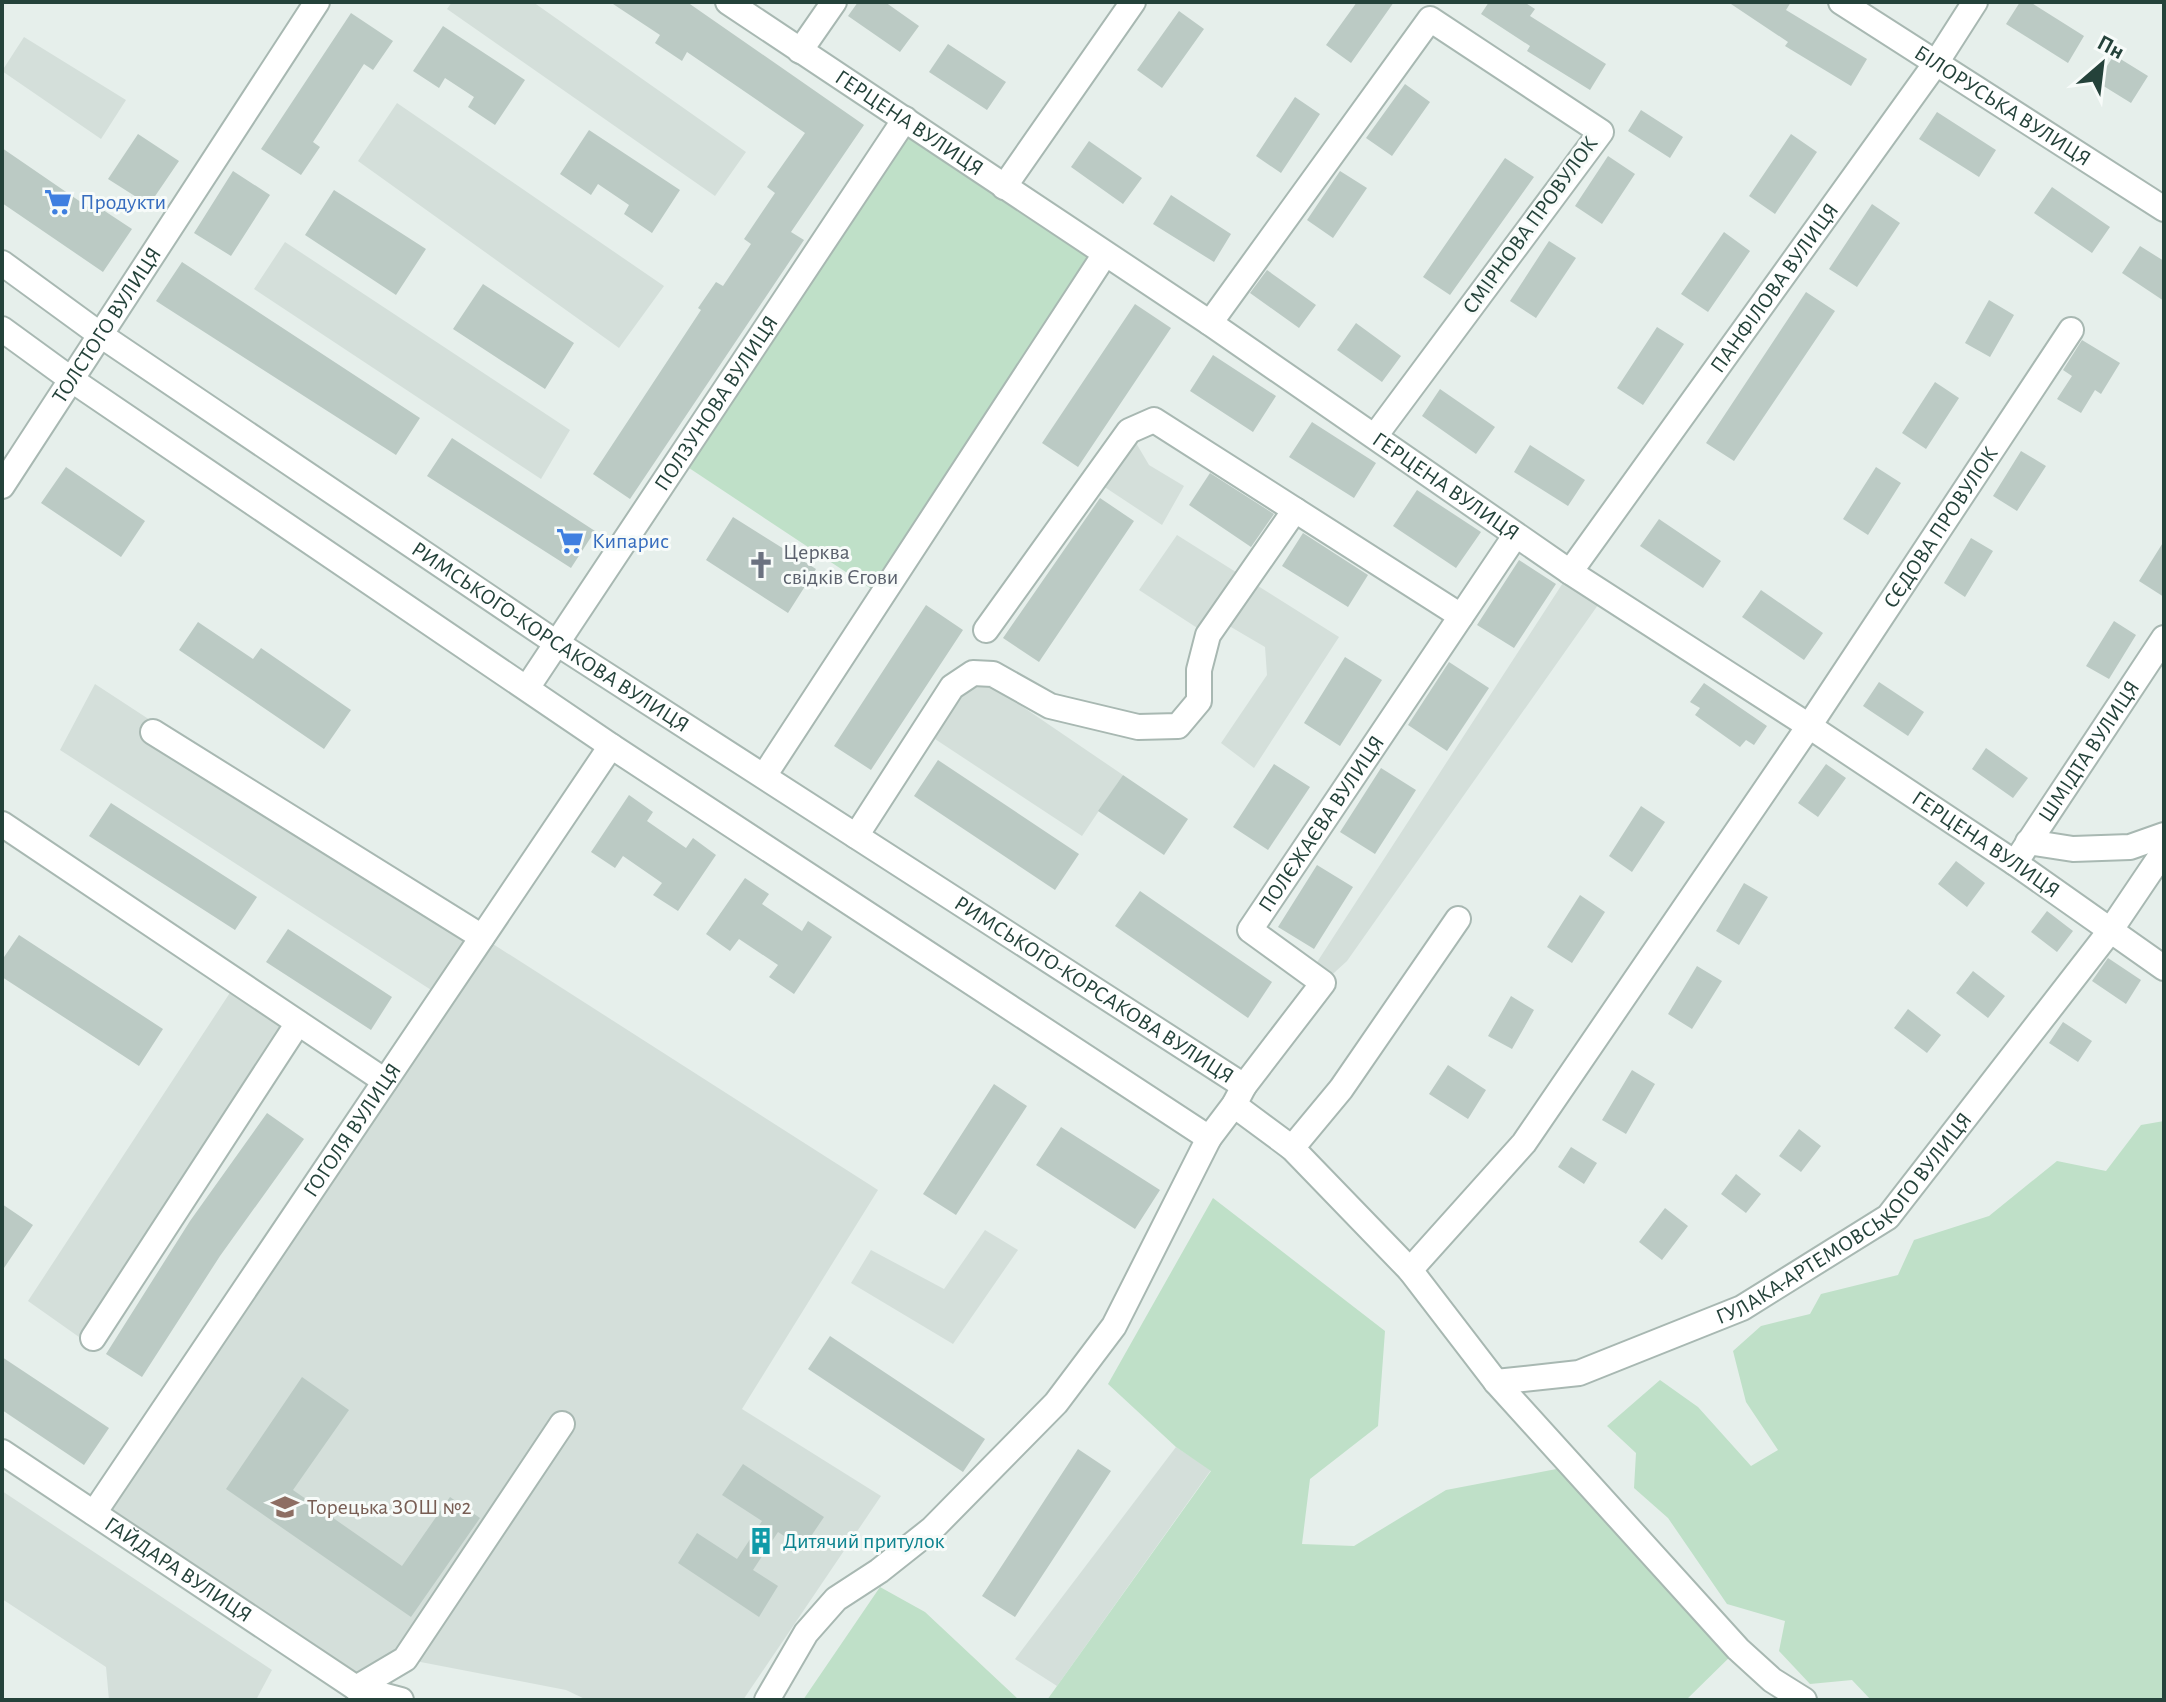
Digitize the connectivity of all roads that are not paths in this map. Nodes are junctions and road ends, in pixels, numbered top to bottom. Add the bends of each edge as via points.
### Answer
1 (317, 2) edge
2 (728, 2) edge
3 (834, 2) edge
4 (1133, 2) edge
5 (1841, 2) edge
6 (1975, 2) edge
7 (800, 51) junction
8 (1936, 63) junction
9 (905, 119) junction
10 (1004, 187) junction
11 (2164, 209) edge
12 (1105, 254) junction
13 (2, 263) edge
14 (1210, 323) junction
15 (2, 329) edge
16 (2071, 330) dead end
17 (102, 336) junction
18 (72, 380) junction
19 (1375, 436) junction
20 (2, 486) edge
21 (1295, 510) junction
22 (1515, 536) junction
23 (1570, 572) junction
24 (1461, 616) junction
25 (986, 630) dead end
26 (2164, 638) edge
27 (555, 642) junction
28 (527, 688) junction
29 (1809, 726) junction
30 (153, 732) dead end
31 (611, 746) junction
32 (764, 776) junction
33 (2, 824) edge
34 (2164, 835) edge
35 (856, 836) junction
36 (2164, 851) edge
37 (2022, 852) junction
38 (1458, 919) dead end
39 (2110, 931) junction
40 (482, 937) junction
41 (2164, 968) edge
42 (298, 1023) junction
43 (385, 1081) junction
44 (1239, 1095) junction
45 (1209, 1138) junction
46 (1292, 1148) junction
47 (1410, 1270) junction
48 (93, 1338) dead end
49 (1496, 1382) junction
50 (562, 1424) dead end
51 (2, 1452) edge
52 (94, 1513) junction
53 (362, 1694) edge
54 (401, 1700) edge
55 (767, 1700) edge
56 (1804, 1700) edge

1 - 17 street, ТОЛСТОГО ВУЛИЦЯ
2 - 7 street, ГЕРЦЕНА ВУЛИЦЯ
3 - 7 street
4 - 10 street
5 - 8 street, БІЛОРУСЬКА ВУЛИЦЯ
6 - 8 street, ПАНФІЛОВА ВУЛИЦЯ
7 - 9 street, ГЕРЦЕНА ВУЛИЦЯ
8 - 11 street, БІЛОРУСЬКА ВУЛИЦЯ
8 - 23 street, ПАНФІЛОВА ВУЛИЦЯ
9 - 10 street, ГЕРЦЕНА ВУЛИЦЯ
9 - 27 street, ПОЛЗУНОВА ВУЛИЦЯ
10 - 12 street, ГЕРЦЕНА ВУЛИЦЯ
12 - 14 street, ГЕРЦЕНА ВУЛИЦЯ
12 - 32 street
13 - 17 street, РИМСЬКОГО-КОРСАКОВА ВУЛИЦЯ
14 - 19 street, ГЕРЦЕНА ВУЛИЦЯ
14 - 19 street, СМІРНОВА ПРОВУЛОК via 1430,19 1601,132
15 - 18 street
16 - 29 street, СЄДОВА ПРОВУЛОК
17 - 18 street, ТОЛСТОГО ВУЛИЦЯ
17 - 27 street, РИМСЬКОГО-КОРСАКОВА ВУЛИЦЯ
18 - 20 street, ТОЛСТОГО ВУЛИЦЯ
18 - 28 street
19 - 22 street, ГЕРЦЕНА ВУЛИЦЯ
21 - 24 street
21 - 25 street via 1154,420 1129,431
21 - 35 street via 1208,635 1199,670 1199,701 1178,726 1138,727 1050,706 993,674 973,673 952,687
22 - 23 street, ГЕРЦЕНА ВУЛИЦЯ
22 - 24 street, ПОЛЄЖАЄВА ВУЛИЦЯ
23 - 29 street, ГЕРЦЕНА ВУЛИЦЯ
24 - 44 street, ПОЛЄЖАЄВА ВУЛИЦЯ via 1250,930 1323,983
26 - 37 street, ШМІДТА ВУЛИЦЯ
27 - 28 street, ПОЛЗУНОВА ВУЛИЦЯ
27 - 32 street, РИМСЬКОГО-КОРСАКОВА ВУЛИЦЯ
28 - 31 street
29 - 37 street, ГЕРЦЕНА ВУЛИЦЯ
29 - 47 street via 1524,1143
30 - 40 street
31 - 40 street, ГОГОЛЯ ВУЛИЦЯ
31 - 45 street
32 - 35 street, РИМСЬКОГО-КОРСАКОВА ВУЛИЦЯ
33 - 42 street
34 - 37 street via 2130,847
35 - 44 street, РИМСЬКОГО-КОРСАКОВА ВУЛИЦЯ
36 - 39 street, ГУЛАКА-АРТЕМОВСЬКОГО ВУЛИЦЯ
37 - 39 street, ГЕРЦЕНА ВУЛИЦЯ
38 - 46 street via 1341,1089
39 - 41 street, ГЕРЦЕНА ВУЛИЦЯ
39 - 49 street, ГУЛАКА-АРТЕМОВСЬКОГО ВУЛИЦЯ via 1888,1217 1742,1308 1579,1373
40 - 43 street, ГОГОЛЯ ВУЛИЦЯ
42 - 43 street
42 - 48 street
43 - 52 street, ГОГОЛЯ ВУЛИЦЯ
44 - 45 street, РИМСЬКОГО-КОРСАКОВА ВУЛИЦЯ
44 - 46 street
45 - 55 street, РИМСЬКОГО-КОРСАКОВА ВУЛИЦЯ via 1114,1326 1056,1403 932,1529 836,1599 806,1633
46 - 47 street
47 - 49 street
49 - 56 street via 1738,1649
50 - 53 street via 405,1659
51 - 52 street, ГАЙДАРА ВУЛИЦЯ
52 - 53 street, ГАЙДАРА ВУЛИЦЯ
53 - 54 street, ГАЙДАРА ВУЛИЦЯ

